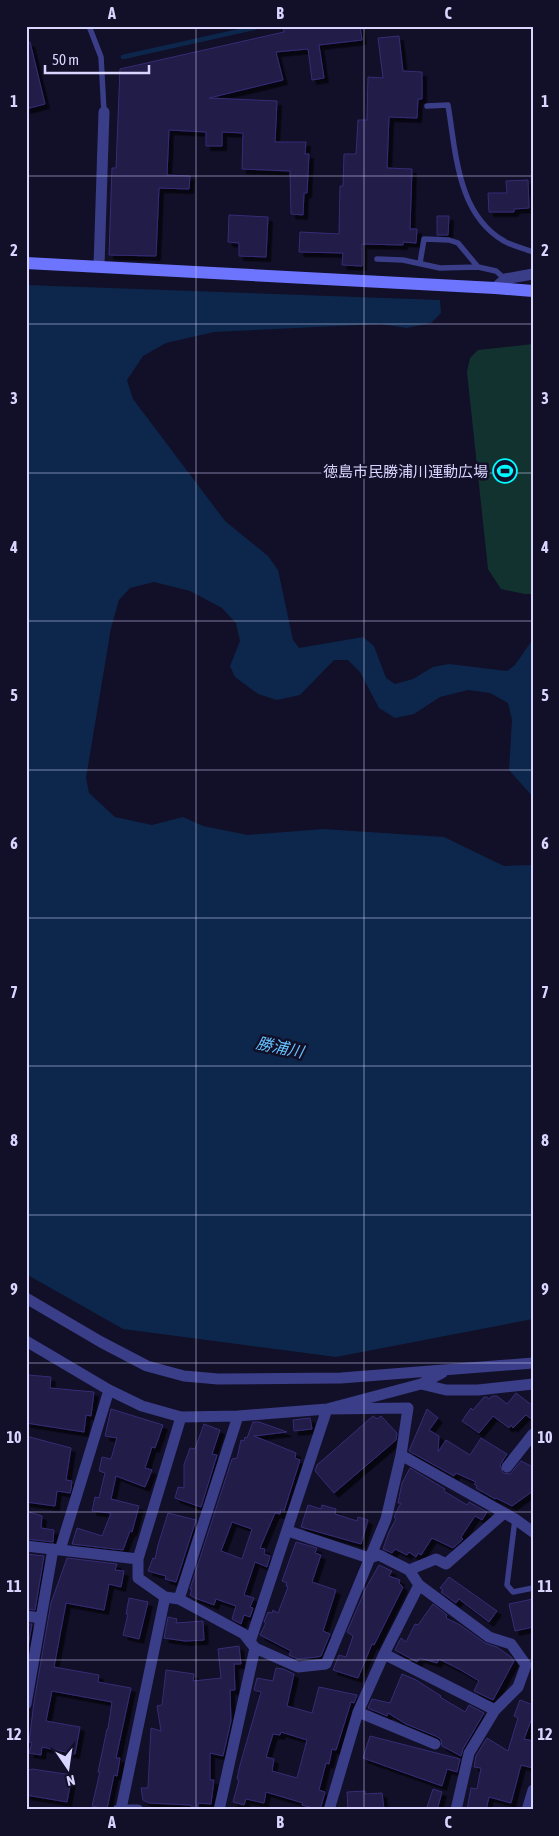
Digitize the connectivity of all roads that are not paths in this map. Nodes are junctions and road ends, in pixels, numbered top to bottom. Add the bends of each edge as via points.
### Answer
1 (89, 26) edge
2 (427, 106) dead end
3 (104, 112) joint
4 (533, 252) edge
5 (377, 259) dead end
6 (26, 263) edge
7 (420, 263) junction
8 (99, 266) junction
9 (478, 267) junction
10 (533, 274) edge
11 (505, 279) junction
12 (494, 288) junction
13 (533, 291) edge
14 (26, 1298) edge
15 (26, 1342) edge
16 (533, 1363) edge
17 (448, 1370) junction
18 (421, 1384) junction
19 (533, 1384) edge
20 (109, 1390) junction
21 (327, 1409) junction
22 (238, 1416) junction
23 (181, 1417) junction
24 (533, 1434) edge
25 (401, 1456) junction
26 (507, 1467) dead end
27 (504, 1513) junction
28 (515, 1519) junction
29 (288, 1531) junction
30 (533, 1532) edge
31 (26, 1546) edge
32 (56, 1550) junction
33 (369, 1558) junction
34 (138, 1559) junction
35 (409, 1570) junction
36 (419, 1585) junction
37 (533, 1588) edge
38 (165, 1597) junction
39 (179, 1599) junction
40 (26, 1616) edge
41 (41, 1618) junction
42 (253, 1645) junction
43 (384, 1654) junction
44 (26, 1704) edge
45 (495, 1710) junction
46 (358, 1712) junction
47 (435, 1744) dead end
48 (533, 1790) edge
49 (120, 1809) edge
50 (138, 1810) edge
51 (218, 1810) edge
52 (329, 1810) edge
53 (456, 1810) edge
54 (527, 1810) edge

1 - 3 lane via 101,57
2 - 4 lane via 448,105 463,187 480,221 504,241
3 - 8 street
5 - 7 lane
6 - 8 street
7 - 9 lane via 440,268
7 - 9 lane via 424,239 449,240 458,243
8 - 12 street
9 - 11 lane via 496,271
10 - 11 street
11 - 12 street
12 - 13 street
14 - 17 street via 147,1366 184,1376 218,1379 342,1378
15 - 20 street
16 - 17 street
17 - 18 street
18 - 19 street via 446,1390
18 - 21 street
20 - 23 street via 142,1406
20 - 32 street
21 - 22 street
21 - 25 street via 408,1408
21 - 29 street
22 - 23 street
22 - 39 street
23 - 34 street
24 - 26 street
25 - 27 street
25 - 33 street via 386,1519
27 - 28 street
27 - 35 street via 446,1564 436,1559
28 - 30 street
28 - 37 lane via 507,1585 513,1592
29 - 33 street
29 - 42 street
31 - 32 street
32 - 34 street
32 - 41 street
33 - 35 street via 379,1555
33 - 42 street via 326,1664 298,1667
34 - 38 street via 138,1578
35 - 36 street
36 - 43 street
36 - 45 street via 489,1638 511,1644 526,1665 518,1687
38 - 39 street
38 - 49 street
39 - 42 street via 244,1634
40 - 41 street
41 - 44 street
42 - 51 street
43 - 45 street
43 - 46 street
45 - 53 street via 469,1753
46 - 47 street
46 - 52 street
48 - 54 street
49 - 50 street

